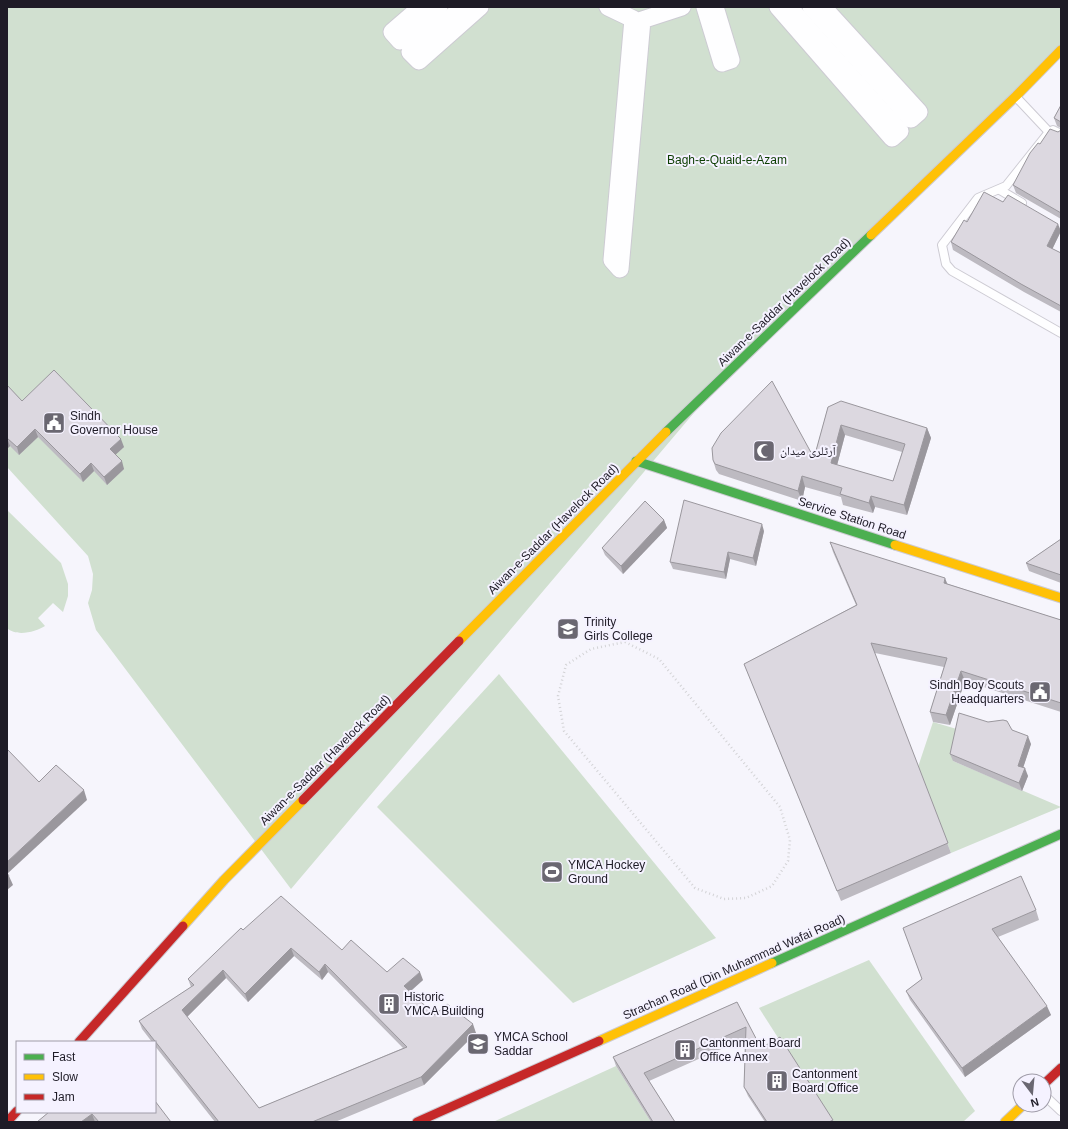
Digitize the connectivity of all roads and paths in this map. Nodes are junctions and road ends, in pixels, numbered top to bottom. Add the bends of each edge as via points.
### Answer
1 (421, 7) edge
2 (439, 7) edge
3 (463, 7) edge
4 (480, 7) edge
5 (608, 7) edge
6 (682, 7) edge
7 (705, 7) edge
8 (715, 7) edge
9 (778, 7) edge
10 (789, 7) edge
11 (811, 7) edge
12 (823, 7) edge
13 (1061, 50) edge
14 (1016, 96) junction
15 (1049, 132) junction
16 (1061, 134) edge
17 (1000, 190) junction
18 (1027, 206) edge
19 (1061, 333) edge
20 (636, 461) junction
21 (1061, 598) edge
22 (1061, 834) edge
23 (790, 840) joint
24 (80, 1041) edge
25 (1061, 1068) edge
26 (1052, 1076) edge
27 (1052, 1103) edge
28 (1061, 1111) edge
29 (16, 1112) edge
30 (1015, 1113) edge
31 (7, 1122) edge
32 (417, 1122) edge
33 (1005, 1122) edge

1 - 2 street via 392,32 400,41
3 - 4 street via 410,52 419,61
5 - 6 street via 633,20 612,260 620,270 642,20
7 - 8 street via 722,63 731,60
9 - 10 street via 892,138 900,131
11 - 12 street via 912,119 919,112
13 - 14 main road, Aiwan-e-Saddar (Havelock Road)
14 - 15 lane
14 - 20 main road, Aiwan-e-Saddar (Havelock Road)
15 - 16 lane via 1053,130
15 - 17 lane via 1006,186
17 - 18 lane
17 - 19 lane via 978,198 942,245 946,264 952,271
20 - 21 main road, Service Station Road
20 - 24 main road, Aiwan-e-Saddar (Havelock Road) via 224,880
22 - 32 main road, Strachan Road (Din Muhammad Wafai Road)
23 - 23 path via 788,861 772,886 746,898 724,899 695,888 564,731 558,696 566,666 591,649 625,642 659,660 780,807
25 - 26 main road
27 - 28 lane
29 - 31 main road
30 - 33 main road

